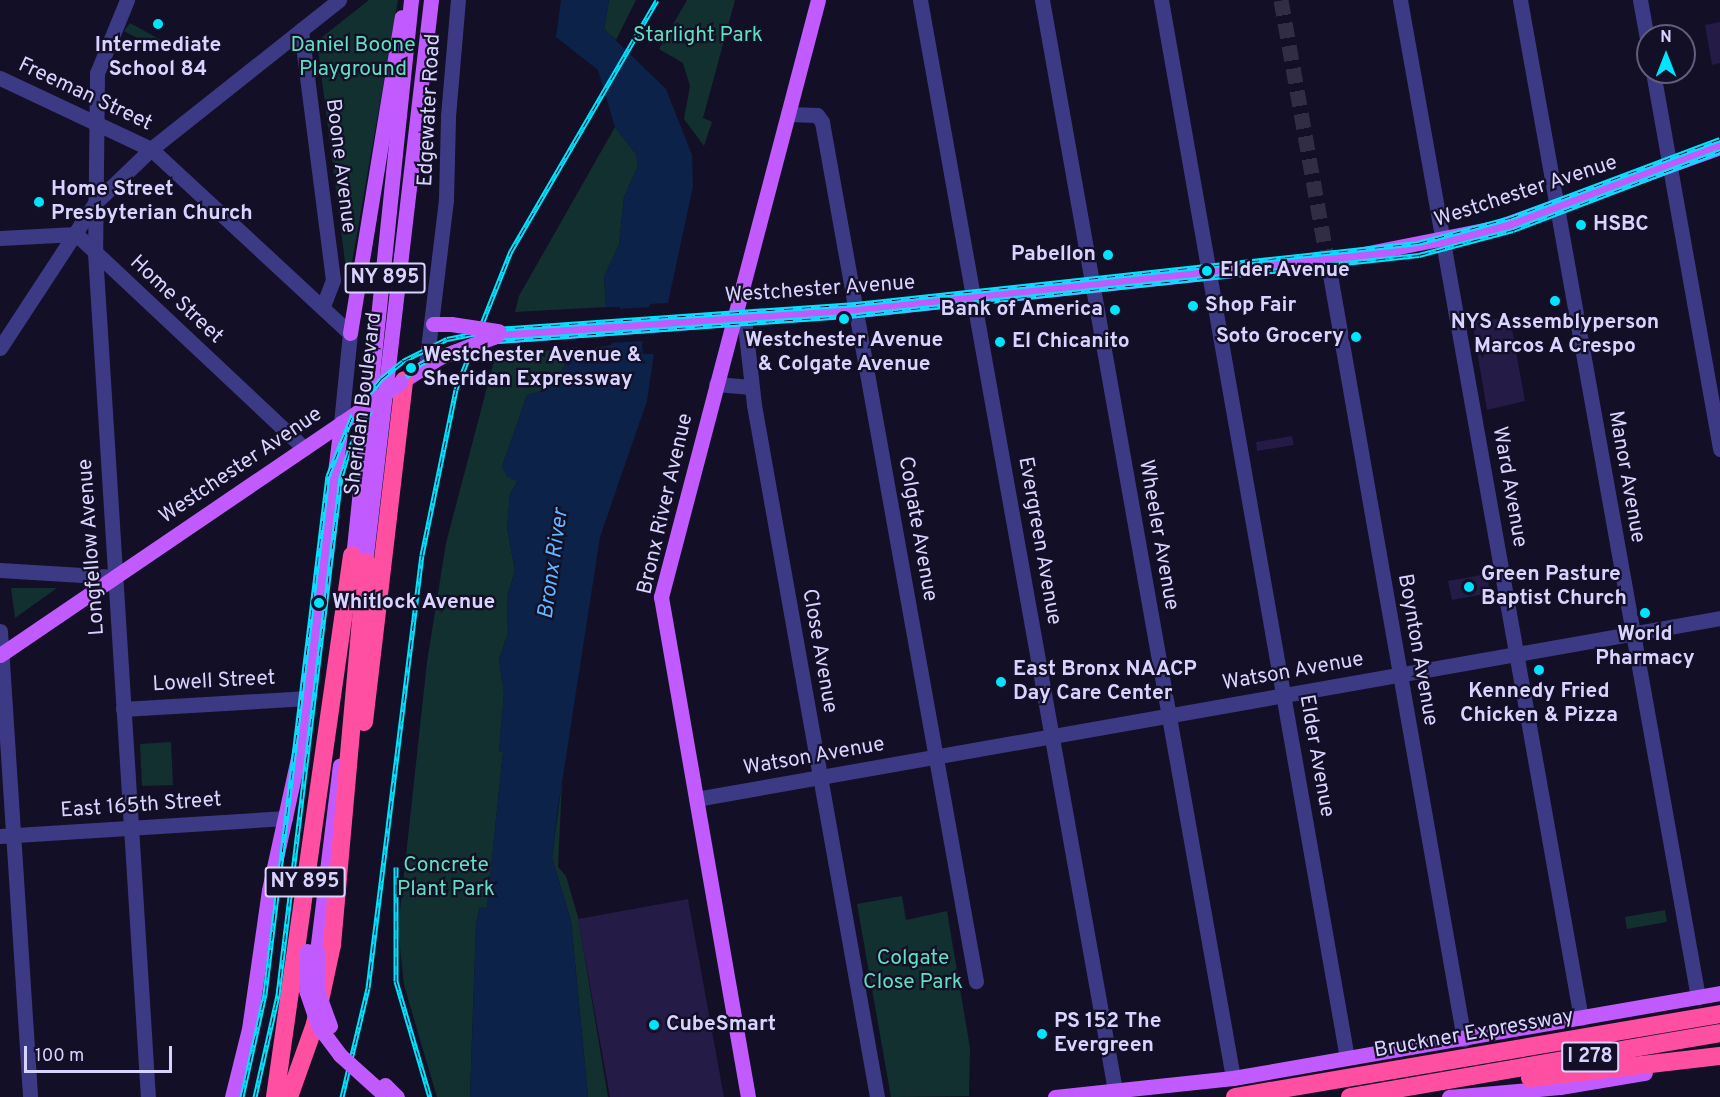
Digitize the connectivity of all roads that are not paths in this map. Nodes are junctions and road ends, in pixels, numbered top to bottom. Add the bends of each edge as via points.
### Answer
1 (127, 0) edge
2 (339, 0) edge
3 (409, 0) edge
4 (431, 0) edge
5 (459, 0) edge
6 (818, 0) edge
7 (920, 0) edge
8 (1042, 0) edge
9 (1161, 0) edge
10 (1400, 0) edge
11 (1520, 0) edge
12 (1640, 0) edge
13 (1644, 24) edge
14 (301, 30) junction
15 (0, 78) edge
16 (1655, 84) edge
17 (788, 114) junction
18 (95, 121) junction
19 (1720, 147) edge
20 (151, 149) junction
21 (1670, 166) junction
22 (95, 203) junction
23 (1557, 208) junction
24 (76, 234) junction
25 (0, 238) edge
26 (1444, 242) junction
27 (95, 253) junction
28 (1329, 269) tunnel mouth
29 (1209, 273) junction
30 (1092, 285) junction
31 (975, 298) junction
32 (323, 306) junction
33 (857, 310) junction
34 (739, 318) junction
35 (433, 324) junction
36 (350, 333) junction
37 (502, 334) junction
38 (0, 348) edge
39 (426, 365) junction
40 (402, 381) junction
41 (716, 384) junction
42 (751, 387) junction
43 (341, 423) junction
44 (304, 448) junction
45 (1720, 449) edge
46 (359, 559) junction
47 (0, 570) edge
48 (115, 577) junction
49 (1720, 618) edge
50 (0, 631) edge
51 (1633, 633) junction
52 (1517, 654) junction
53 (1, 655) edge
54 (1400, 675) junction
55 (1284, 695) junction
56 (308, 698) junction
57 (123, 709) junction
58 (1168, 716) junction
59 (1052, 736) junction
60 (936, 757) junction
61 (820, 777) junction
62 (696, 799) junction
63 (285, 818) junction
64 (130, 828) junction
65 (7, 836) edge
66 (343, 854) junction
67 (976, 981) dead end
68 (1720, 993) edge
69 (1698, 997) junction
70 (1720, 1002) edge
71 (1720, 1014) edge
72 (1581, 1018) junction
73 (1625, 1029) junction
74 (1720, 1034) edge
75 (1464, 1039) junction
76 (1720, 1057) edge
77 (1347, 1058) junction
78 (1233, 1078) junction
79 (1459, 1078) junction
80 (1114, 1090) junction
81 (384, 1091) edge
82 (1475, 1096) edge
83 (30, 1097) edge
84 (148, 1097) edge
85 (232, 1097) edge
86 (275, 1097) edge
87 (289, 1097) edge
88 (397, 1097) edge
89 (748, 1097) edge
90 (877, 1097) edge
91 (1055, 1097) edge
92 (1235, 1097) edge
93 (1350, 1097) edge
94 (1449, 1097) edge

1 - 18 street, Longfellow Avenue via 97,67
2 - 14 street
3 - 36 main road via 391,70
3 - 46 main road, Sheridan Boulevard / NY 895
4 - 46 main road, Sheridan Boulevard / NY 895
5 - 35 street, Edgewater Road
6 - 17 main road, Bronx River Avenue
7 - 31 street, Evergreen Avenue
8 - 30 street, Wheeler Avenue
9 - 29 street, Elder Avenue
10 - 26 street, Ward Avenue
11 - 23 street, Manor Avenue
12 - 13 street
14 - 20 street
14 - 32 street, Boone Avenue via 333,280
15 - 18 street, Freeman Street
16 - 21 street
17 - 33 street, Colgate Avenue via 817,115 822,122
17 - 34 main road, Bronx River Avenue
18 - 20 street, Freeman Street
18 - 22 street, Longfellow Avenue
19 - 21 main road, Westchester Avenue
20 - 22 street
20 - 32 street, Freeman Street
21 - 23 main road, Westchester Avenue
21 - 45 street
22 - 24 street
22 - 27 street, Longfellow Avenue
23 - 26 main road, Westchester Avenue
23 - 51 street, Manor Avenue
24 - 25 street
24 - 27 street, Home Street
24 - 38 street
26 - 29 main road, Westchester Avenue
26 - 52 street, Ward Avenue
27 - 44 street, Home Street
27 - 48 street, Longfellow Avenue
28 - 54 street, Boynton Avenue
29 - 30 main road, Westchester Avenue
29 - 55 street, Elder Avenue
30 - 31 main road, Westchester Avenue
30 - 58 street, Wheeler Avenue
31 - 33 main road, Westchester Avenue
31 - 59 street, Evergreen Avenue
32 - 36 street, Freeman Street
33 - 34 main road, Westchester Avenue
33 - 60 street, Colgate Avenue
34 - 37 main road, Westchester Avenue
34 - 41 main road, Bronx River Avenue
34 - 42 street, Close Avenue
35 - 37 main road, bridge
35 - 39 street, Edgewater Road
36 - 43 street
37 - 39 main road, Westchester Avenue, bridge
39 - 40 main road, Westchester Avenue
40 - 43 main road, Westchester Avenue, bridge
40 - 66 highway via 402,421 369,689
41 - 42 street
41 - 62 main road, Bronx River Avenue via 661,597
42 - 61 street, Close Avenue
43 - 44 main road, Westchester Avenue
43 - 56 main road
44 - 48 main road, Westchester Avenue
46 - 66 highway, NY 895
46 - 81 main road, bridge via 306,990 323,1033
46 - 86 highway, NY 895
47 - 48 street
48 - 53 main road, Westchester Avenue
48 - 57 street, Longfellow Avenue
49 - 51 street, Watson Avenue
50 - 53 street
51 - 52 street, Watson Avenue
51 - 69 street, Manor Avenue
52 - 54 street, Watson Avenue
52 - 72 street, Ward Avenue
53 - 65 street
54 - 55 street, Watson Avenue
54 - 75 street, Boynton Avenue
55 - 58 street, Watson Avenue
55 - 77 street, Elder Avenue
56 - 57 street, Lowell Street
56 - 63 main road
57 - 64 street, Longfellow Avenue
58 - 59 street, Watson Avenue
58 - 78 street, Wheeler Avenue
59 - 60 street, Watson Avenue
59 - 80 street, Evergreen Avenue
60 - 61 street, Watson Avenue
60 - 67 street, Colgate Avenue
61 - 62 street, Watson Avenue
61 - 90 street, Close Avenue
62 - 89 main road, Bronx River Avenue
63 - 64 street, East 165th Street
63 - 85 main road via 268,890 249,1029
64 - 65 street, East 165th Street
64 - 84 street, Longfellow Avenue
65 - 83 street
66 - 87 highway, NY 895 via 325,985
68 - 69 main road
69 - 72 main road
70 - 73 highway via 1654,1014
71 - 73 highway, Bruckner Expressway / I 278
72 - 75 main road
73 - 92 highway, Bruckner Expressway / I 278
74 - 79 highway, Bruckner Expressway / I 278
75 - 77 main road
76 - 79 highway via 1532,1078
76 - 82 main road via 1560,1087
77 - 78 main road
78 - 80 main road
79 - 93 highway, Bruckner Expressway / I 278
80 - 91 main road
81 - 88 main road
82 - 94 main road

